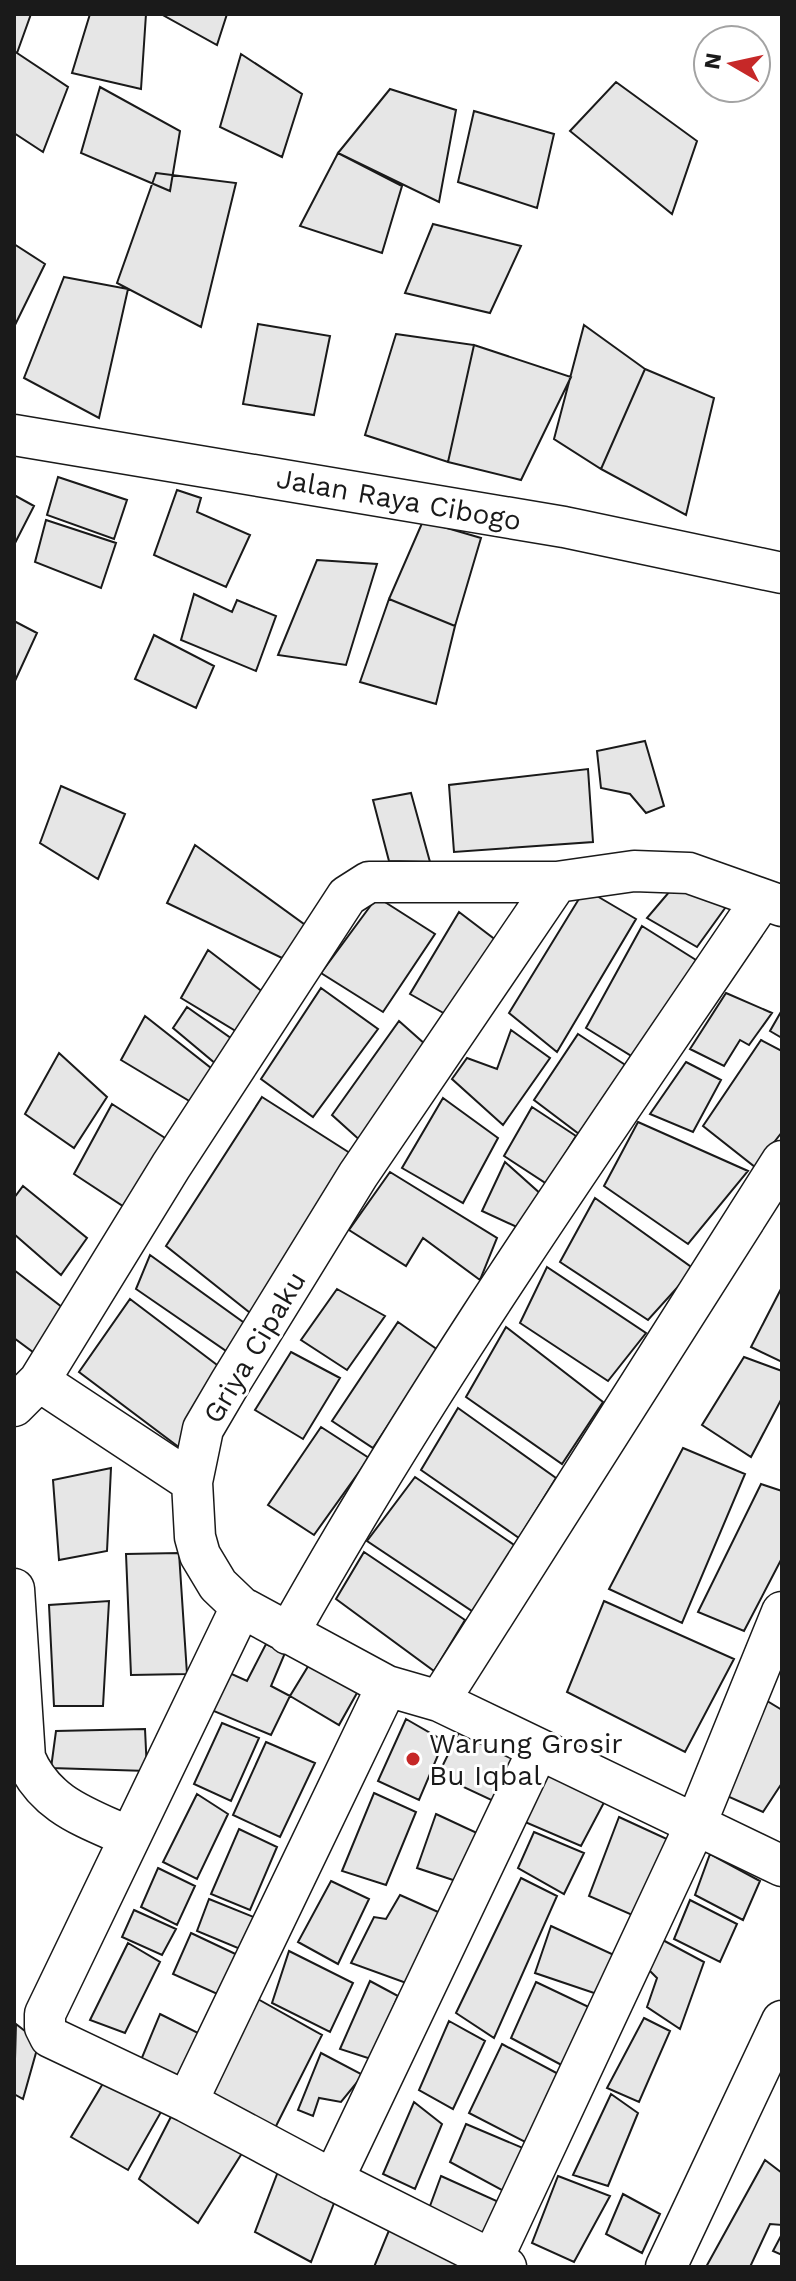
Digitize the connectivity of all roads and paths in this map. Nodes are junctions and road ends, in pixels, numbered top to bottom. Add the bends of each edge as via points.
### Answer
1 (14, 435) edge
2 (782, 573) edge
3 (557, 882) junction
4 (772, 902) edge
5 (782, 1161) edge
6 (26, 1393) edge
7 (192, 1482) junction
8 (14, 1589) edge
9 (241, 1607) junction
10 (782, 1612) edge
11 (288, 1634) junction
12 (387, 1686) junction
13 (439, 1701) junction
14 (538, 1750) junction
15 (695, 1826) junction
16 (129, 1837) junction
17 (782, 1866) edge
18 (782, 2021) edge
19 (187, 2102) junction
20 (333, 2180) junction
21 (499, 2264) edge
22 (666, 2267) edge

1 - 2 street, Jalan Raya Cibogo via 564,527
3 - 4 street via 634,871 689,873
3 - 6 street via 369,882 347,896
3 - 7 street, Griya Cipaku via 358,1175 230,1383 203,1429
4 - 11 street via 450,1368
5 - 13 street
6 - 7 street
7 - 9 street, Griya Cipaku via 200,1555 213,1578
8 - 16 street via 25,1758 32,1776 51,1798
9 - 11 street, Griya Cipaku
9 - 16 street
10 - 15 street
11 - 12 street, Griya Cipaku
12 - 13 street, Griya Cipaku
12 - 19 street
13 - 14 street, Griya Cipaku
14 - 15 street, Griya Cipaku
14 - 20 street
15 - 17 street, Griya Cipaku
15 - 21 street
16 - 19 street via 44,2021 50,2037
18 - 22 street
19 - 20 street
20 - 21 street

